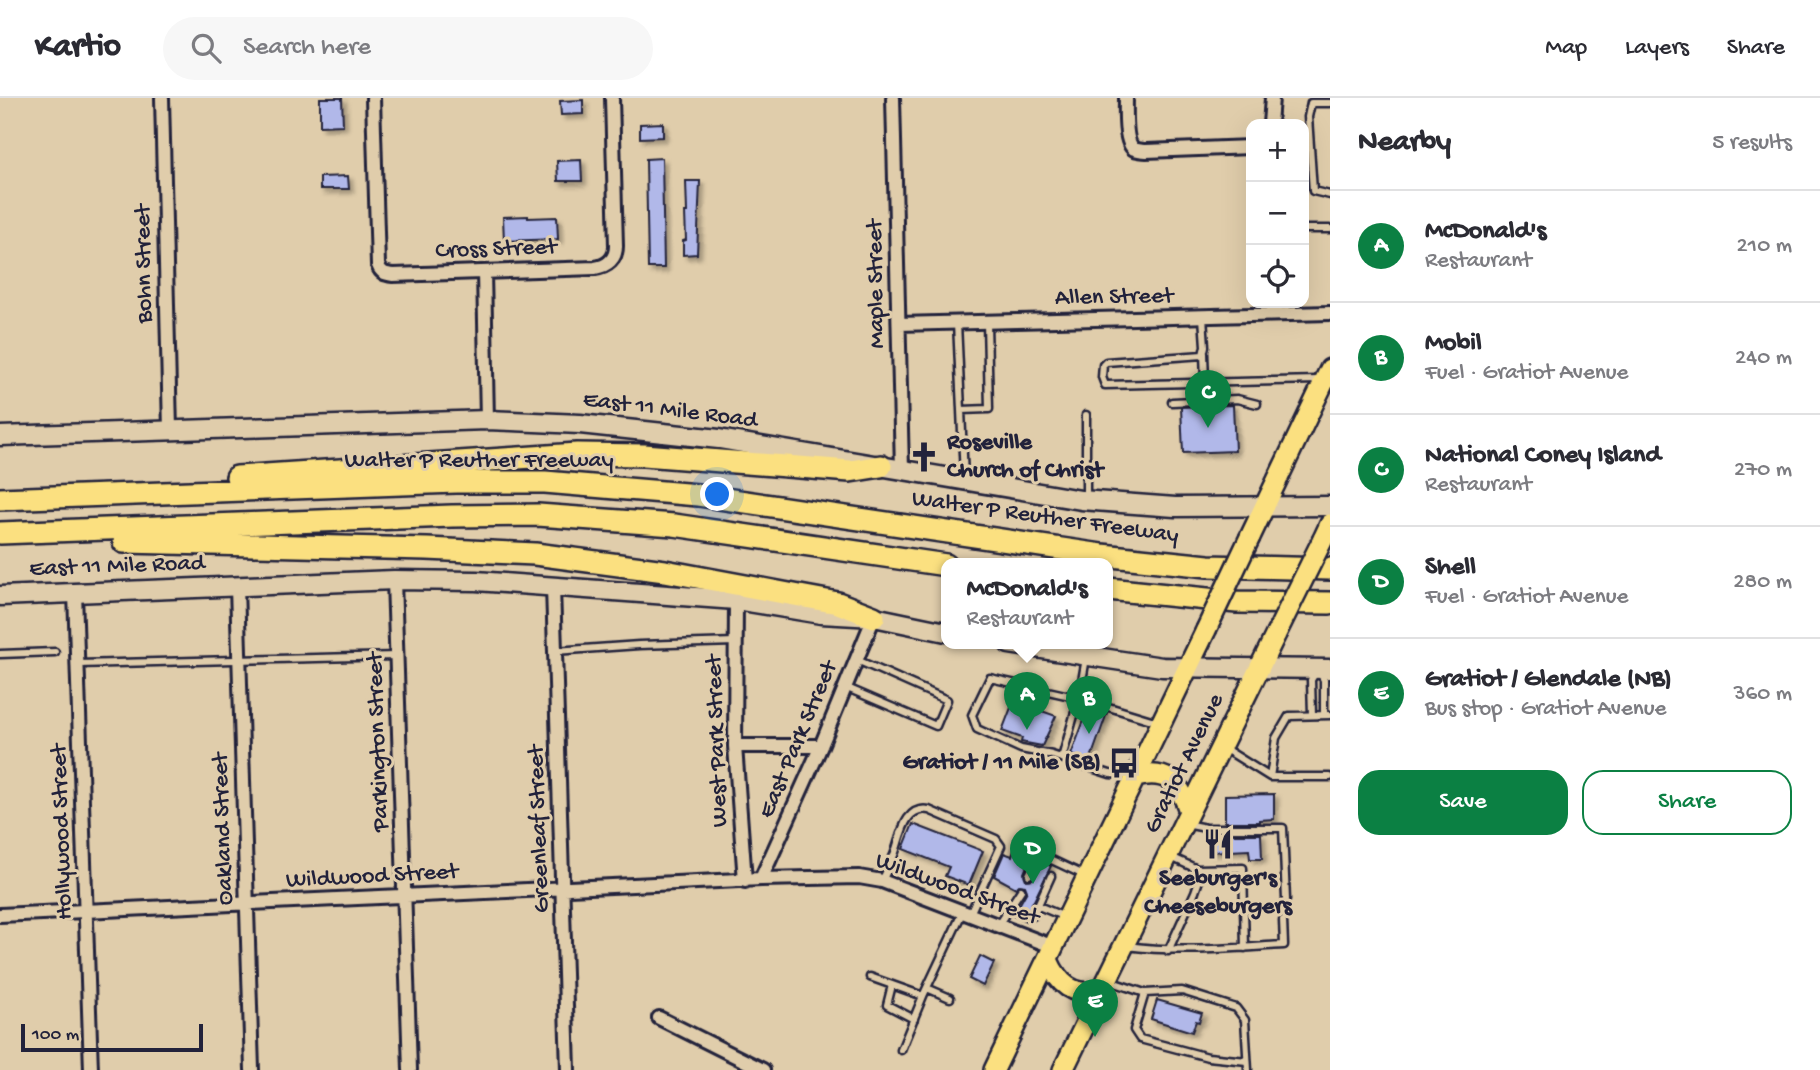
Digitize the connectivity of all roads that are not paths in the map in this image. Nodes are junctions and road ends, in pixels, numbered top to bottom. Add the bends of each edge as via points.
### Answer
1 (162, 98) edge
2 (373, 98) edge
3 (612, 98) edge
4 (893, 98) edge
5 (1126, 98) edge
6 (1272, 98) edge
7 (1330, 103) edge
8 (1270, 119) edge
9 (1246, 147) edge
10 (1330, 195) edge
11 (1309, 229) edge
12 (1330, 229) edge
13 (484, 272) junction
14 (1269, 309) edge
15 (1330, 313) edge
16 (1203, 317) junction
17 (986, 322) junction
18 (957, 323) junction
19 (899, 324) junction
20 (1204, 353) junction
21 (1205, 382) junction
22 (1328, 382) edge
23 (1172, 402) dead end
24 (1257, 404) dead end
25 (961, 410) junction
26 (1086, 415) dead end
27 (488, 420) junction
28 (170, 430) junction
29 (0, 436) edge
30 (891, 468) junction
31 (964, 480) junction
32 (130, 494) junction
33 (0, 499) edge
34 (1086, 500) junction
35 (1330, 506) edge
36 (1264, 507) junction
37 (1326, 532) edge
38 (0, 533) edge
39 (0, 546) edge
40 (941, 564) edge
41 (1330, 569) edge
42 (394, 580) junction
43 (237, 587) junction
44 (553, 587) junction
45 (1113, 590) edge
46 (75, 593) junction
47 (0, 596) edge
48 (736, 600) junction
49 (1330, 603) edge
50 (874, 617) junction
51 (941, 631) edge
52 (736, 642) junction
53 (1041, 649) edge
54 (555, 651) junction
55 (55, 652) dead end
56 (0, 654) edge
57 (396, 656) junction
58 (1086, 656) junction
59 (239, 660) junction
60 (856, 660) junction
61 (78, 664) junction
62 (1188, 668) junction
63 (1259, 669) junction
64 (1324, 669) edge
65 (845, 687) junction
66 (1079, 698) junction
67 (1312, 715) junction
68 (1327, 715) edge
69 (1161, 723) junction
70 (735, 746) junction
71 (821, 746) junction
72 (1220, 746) junction
73 (1062, 758) junction
74 (1136, 777) junction
75 (1270, 777) junction
76 (1330, 777) edge
77 (1186, 817) junction
78 (1168, 855) junction
79 (1057, 862) junction
80 (1203, 869) junction
81 (1029, 875) dead end
82 (1087, 877) junction
83 (761, 879) junction
84 (746, 881) junction
85 (882, 881) junction
86 (563, 889) junction
87 (1021, 890) dead end
88 (405, 897) junction
89 (1286, 900) dead end
90 (248, 904) junction
91 (1036, 905) junction
92 (1009, 909) junction
93 (87, 911) junction
94 (967, 913) junction
95 (0, 915) edge
96 (1068, 918) junction
97 (1283, 920) dead end
98 (998, 925) junction
99 (1124, 946) junction
100 (1245, 948) junction
101 (1168, 951) junction
102 (1051, 954) junction
103 (870, 977) dead end
104 (892, 985) junction
105 (1104, 987) junction
106 (927, 988) junction
107 (1145, 993) junction
108 (923, 996) junction
109 (950, 998) dead end
110 (659, 1018) dead end
111 (914, 1020) junction
112 (901, 1050) dead end
113 (1247, 1061) junction
114 (92, 1070) edge
115 (252, 1070) edge
116 (410, 1070) edge
117 (568, 1070) edge
118 (764, 1070) edge
119 (994, 1070) edge
120 (1063, 1070) edge
121 (1248, 1070) edge

1 - 28 street, Bohn Street
2 - 13 street, Cross Street via 380,271 393,275
3 - 13 street, Cross Street via 617,246 613,259 595,268
4 - 19 street, Maple Street
5 - 9 street via 1128,136 1135,149
6 - 8 street
7 - 10 lane via 1311,103 1308,117 1313,191
11 - 12 lane
13 - 27 street
14 - 15 street, Allen Street
14 - 16 street, Allen Street
16 - 17 street, Allen Street
16 - 20 lane
17 - 18 street, Allen Street
17 - 25 lane via 989,409
18 - 19 street, Allen Street
18 - 25 lane
19 - 30 street, Maple Street
20 - 21 lane
20 - 21 lane via 1106,362 1101,371 1108,386
21 - 22 lane
22 - 36 main road
23 - 24 lane via 1237,400
25 - 31 lane
26 - 34 lane
27 - 28 main road, East 11 Mile Road
27 - 30 main road, East 11 Mile Road via 650,430
28 - 29 main road, East 11 Mile Road
30 - 31 main road, East 11 Mile Road
30 - 32 highway via 850,471 577,454 205,480
31 - 34 main road, East 11 Mile Road
32 - 33 highway, Walter P Reuther Freeway
32 - 41 highway, Walter P Reuther Freeway via 545,482 800,509 1102,555 1208,566
34 - 36 main road, East 11 Mile Road
35 - 36 main road, East 11 Mile Road
36 - 62 main road, Gratiot Avenue, bridge
37 - 63 main road, Gratiot Avenue, bridge
38 - 40 highway via 538,515 674,525
39 - 50 highway via 144,541 536,554 775,591 838,603
42 - 43 main road, East 11 Mile Road
42 - 44 main road, East 11 Mile Road
42 - 57 street, Parkington Street
43 - 46 main road, East 11 Mile Road
43 - 59 street, Oakland Street
44 - 48 main road, East 11 Mile Road
44 - 54 street, Greenleaf Street
45 - 49 highway via 1237,602
46 - 47 main road, East 11 Mile Road
46 - 61 street, Hollywood Street
48 - 50 main road, East 11 Mile Road via 821,614
48 - 52 street, West Park Street
50 - 51 main road, East 11 Mile Road
50 - 60 street, East Park Street
52 - 54 lane
52 - 70 street, West Park Street
53 - 58 main road
54 - 86 street, Greenleaf Street
55 - 56 lane
57 - 59 lane
57 - 88 street, Parkington Street
58 - 62 main road
58 - 66 lane
59 - 61 lane
59 - 90 street, Oakland Street
60 - 65 street, East Park Street
60 - 65 lane via 947,700 936,726
61 - 93 street, Hollywood Street
62 - 63 main road
62 - 69 main road, Gratiot Avenue
63 - 64 main road
63 - 72 main road, Gratiot Avenue
64 - 67 lane via 1311,680
64 - 68 lane
65 - 71 street, East Park Street
66 - 69 lane
66 - 73 lane
66 - 73 lane via 990,678 972,715 977,729 1021,749
67 - 68 lane
67 - 75 lane via 1289,716 1276,738
69 - 74 main road, Gratiot Avenue
70 - 71 street
70 - 84 street, West Park Street
71 - 83 street, East Park Street
72 - 75 lane
72 - 77 main road, Gratiot Avenue
73 - 74 lane via 1110,774
74 - 77 main road via 1154,774 1172,780 1185,796
74 - 82 main road, Gratiot Avenue
75 - 76 lane
77 - 78 main road, Gratiot Avenue
77 - 89 lane via 1206,828 1283,828
78 - 80 lane
78 - 99 main road, Gratiot Avenue
79 - 81 lane via 1039,854
79 - 82 lane
79 - 91 lane
80 - 100 lane via 1243,868
80 - 101 lane
82 - 96 main road, Gratiot Avenue
83 - 84 street, Wildwood Street
83 - 85 street, Wildwood Street via 859,877
84 - 86 street, Wildwood Street
85 - 94 street, Wildwood Street
85 - 94 lane via 906,821 914,812 929,810 996,839 1002,846
86 - 88 street, Wildwood Street
86 - 117 street, Greenleaf Street
87 - 92 lane
88 - 90 street, Wildwood Street
88 - 116 street, Parkington Street
90 - 93 street, Wildwood Street
90 - 115 street, Oakland Street
91 - 92 lane via 1033,916 1028,917
91 - 96 lane
92 - 98 lane
93 - 95 street, Wildwood Street
93 - 114 street, Hollywood Street
94 - 98 street, Wildwood Street
94 - 106 lane
96 - 102 main road, Gratiot Avenue
97 - 100 lane via 1284,945
98 - 102 street, Wildwood Street
99 - 101 lane
99 - 105 main road, Gratiot Avenue
100 - 101 lane
102 - 105 main road via 1060,982 1069,990 1080,993
102 - 119 main road, Gratiot Avenue
103 - 104 lane
104 - 108 lane
104 - 111 lane via 887,1004
105 - 107 lane
105 - 120 main road, Gratiot Avenue
106 - 108 lane
106 - 109 lane
107 - 113 lane via 1182,991 1236,1008 1245,1020
107 - 113 lane via 1134,1030 1140,1039 1208,1057
108 - 111 lane
110 - 118 street
111 - 112 lane
113 - 121 lane

